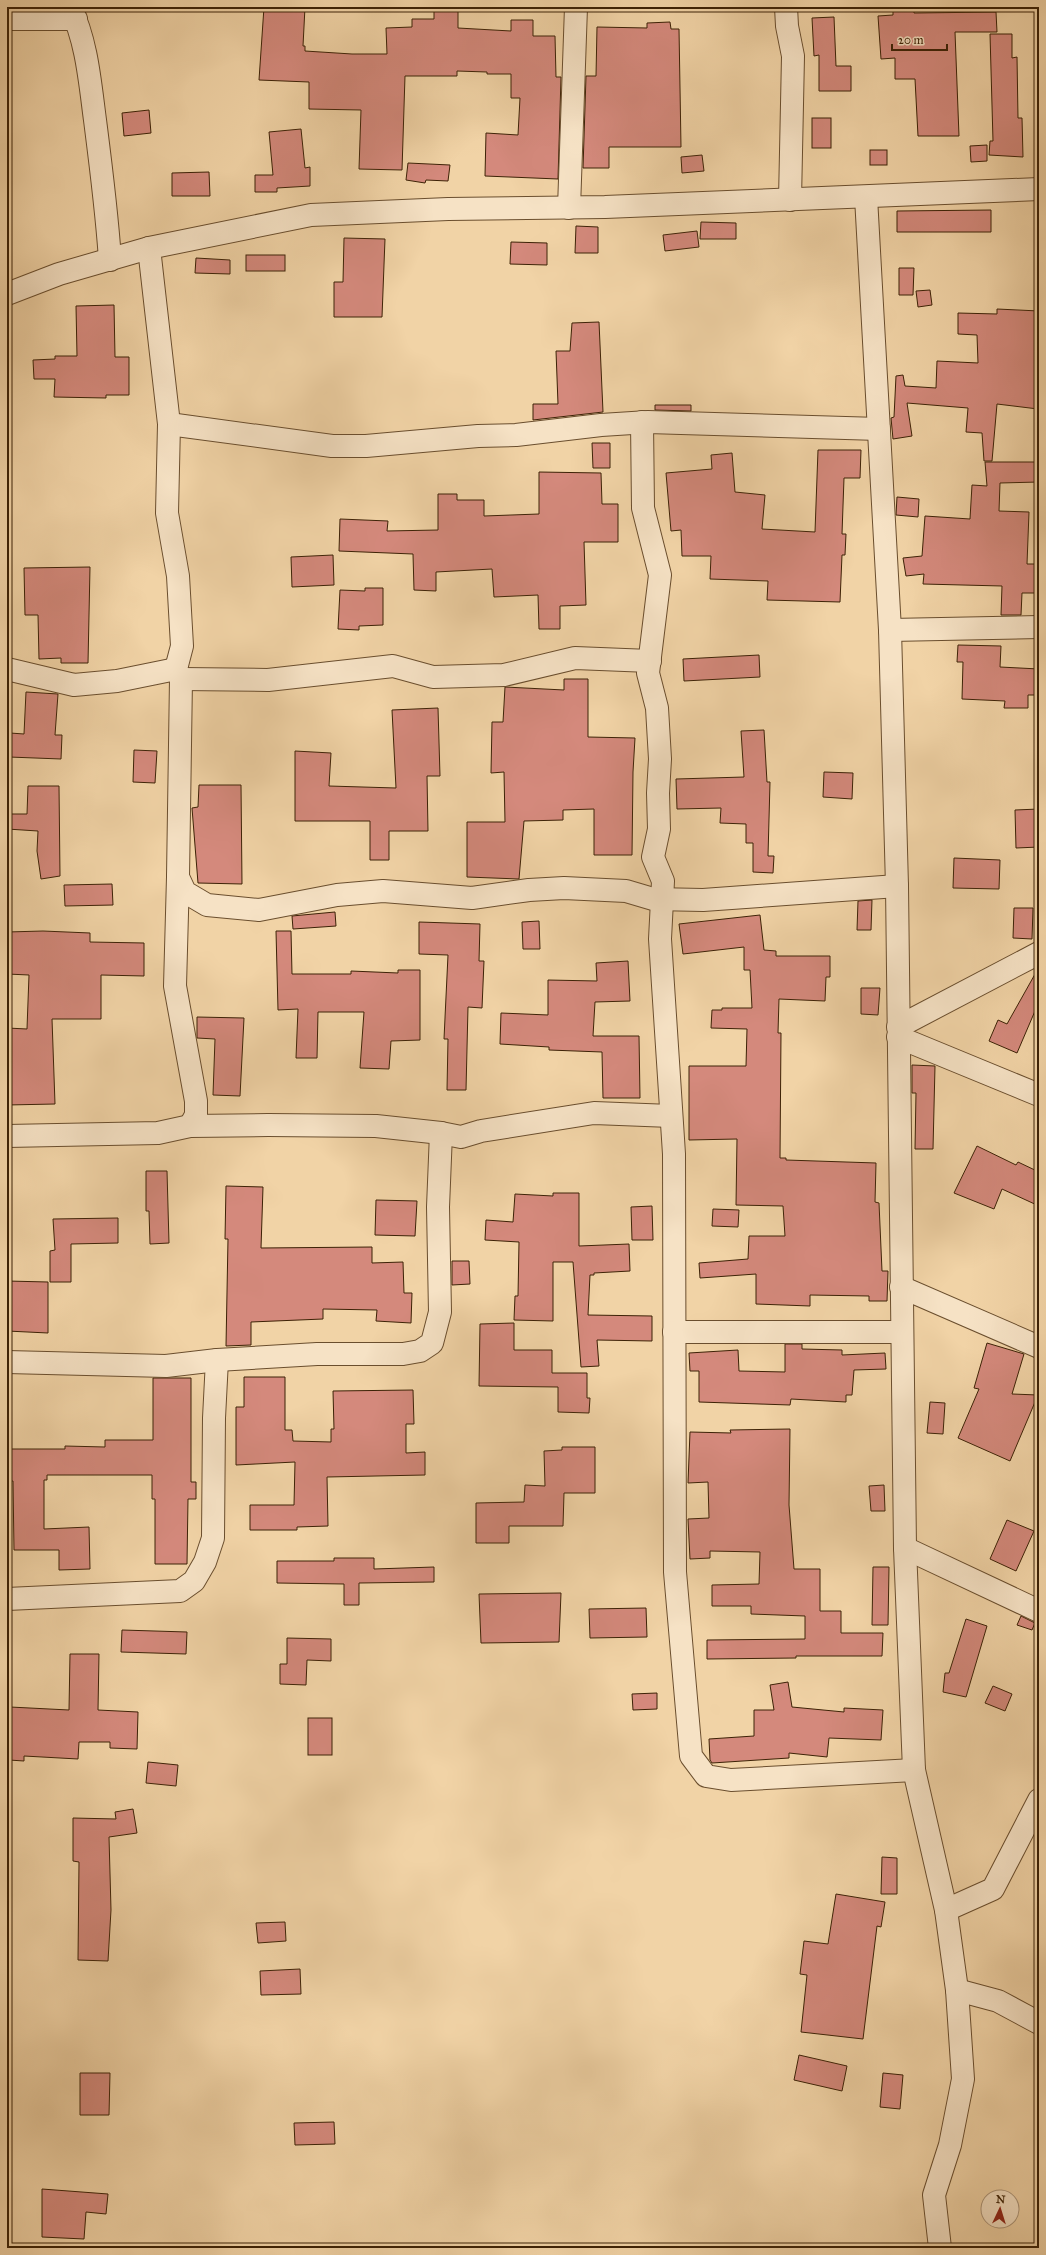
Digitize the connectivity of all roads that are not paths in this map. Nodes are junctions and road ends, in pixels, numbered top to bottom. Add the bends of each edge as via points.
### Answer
1 (576, 7) edge
2 (786, 7) edge
3 (73, 13) edge
4 (7, 19) edge
5 (1039, 189) edge
6 (866, 197) junction
7 (790, 200) junction
8 (569, 208) junction
9 (149, 248) junction
10 (110, 260) junction
11 (7, 294) edge
12 (642, 422) junction
13 (169, 424) junction
14 (879, 429) junction
15 (1039, 627) edge
16 (890, 630) junction
17 (650, 661) junction
18 (7, 669) edge
19 (178, 674) junction
20 (178, 877) junction
21 (897, 886) junction
22 (662, 899) junction
23 (1039, 953) edge
24 (898, 1032) junction
25 (1039, 1095) edge
26 (671, 1116) junction
27 (190, 1126) junction
28 (441, 1133) junction
29 (7, 1136) edge
30 (901, 1287) junction
31 (674, 1332) junction
32 (902, 1332) junction
33 (1039, 1347) edge
34 (217, 1360) junction
35 (7, 1362) edge
36 (905, 1548) junction
37 (7, 1598) edge
38 (1039, 1610) edge
39 (914, 1770) junction
40 (1039, 1800) edge
41 (946, 1910) junction
42 (957, 1990) junction
43 (1039, 2023) edge
44 (940, 2248) edge

1 - 8 street
2 - 7 street via 787,26 794,56
3 - 4 street
3 - 10 street via 90,79 107,214
5 - 6 street
6 - 7 street
6 - 14 street
7 - 8 street
8 - 9 street via 448,209 311,215
9 - 10 street
9 - 13 street
10 - 11 street via 59,274
12 - 13 street via 366,446 332,446
12 - 14 street
12 - 17 street via 643,508 660,575
13 - 19 street via 167,513 178,576 182,646
14 - 16 street
15 - 16 street
16 - 21 street
17 - 19 street via 575,658 504,675 433,677 393,666 268,680
17 - 22 street via 648,673 656,708 660,759 658,829 653,857 662,881
18 - 19 street via 74,685
19 - 20 street
20 - 22 street via 185,892 207,905 259,910 338,895 382,891 472,898 564,888 626,891
20 - 27 street via 175,986 196,1101 196,1115
21 - 22 street via 703,900
21 - 24 street
22 - 26 street via 660,939
23 - 24 street
24 - 25 street
24 - 30 street
26 - 28 street via 594,1113 481,1131 461,1137
26 - 31 street via 674,1154
27 - 28 street via 376,1126
27 - 29 street via 158,1132
28 - 34 street via 438,1207 440,1312 432,1343 420,1351 403,1354 317,1354
30 - 32 street
30 - 33 street
31 - 32 street
31 - 39 street via 676,1572 691,1756 706,1776 732,1780
32 - 36 street
34 - 35 street via 166,1366
34 - 37 street via 212,1538 205,1562 194,1581 180,1591
36 - 38 street
36 - 39 street
39 - 41 street
40 - 41 street via 993,1889
41 - 42 street
42 - 43 street via 998,2001
42 - 44 street via 963,2079 950,2145 934,2195

